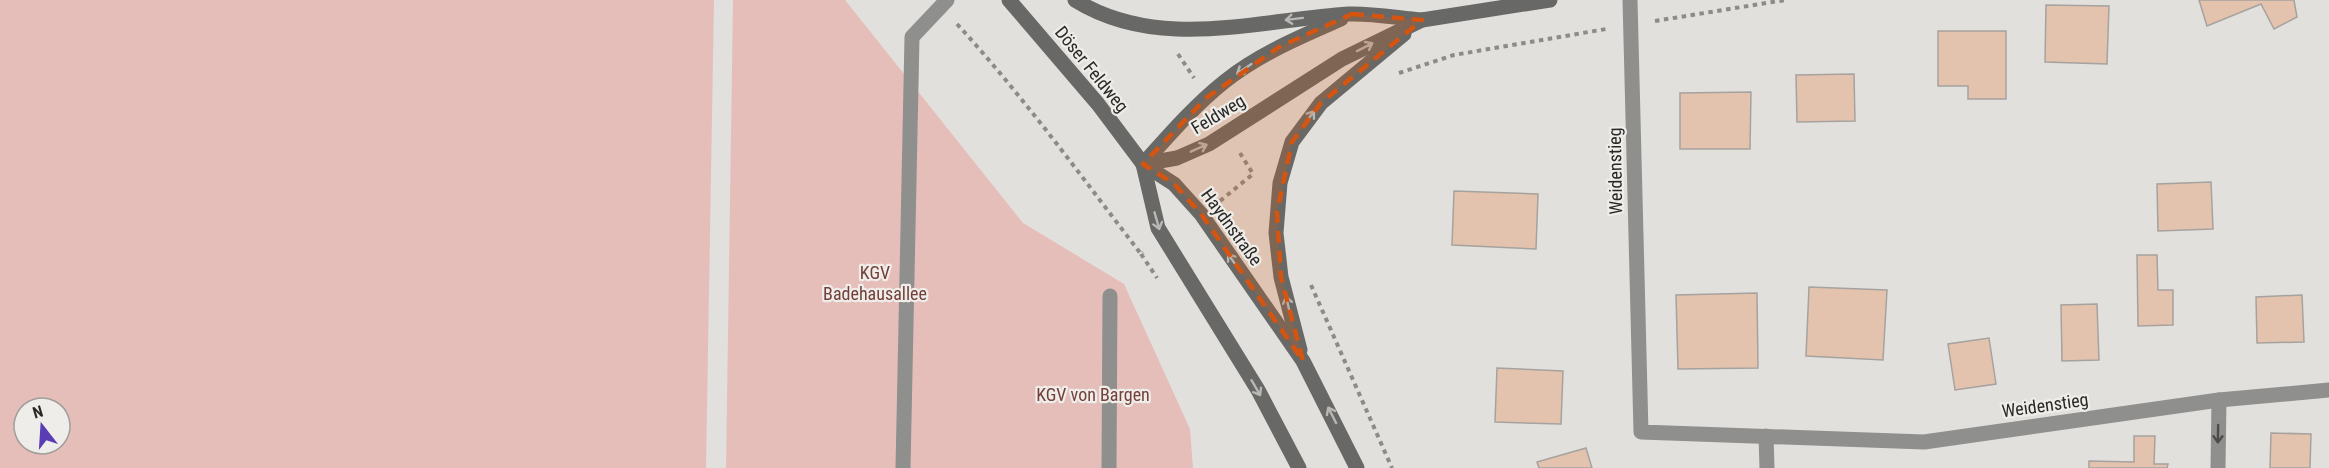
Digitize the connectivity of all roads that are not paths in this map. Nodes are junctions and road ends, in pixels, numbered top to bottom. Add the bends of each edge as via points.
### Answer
1 (1009, 0) edge
2 (1075, 0) edge
3 (1550, 0) edge
4 (1630, 0) edge
5 (943, 3) edge
6 (1352, 14) junction
7 (1422, 20) junction
8 (1143, 164) junction
9 (1110, 296) dead end
10 (1303, 361) junction
11 (2329, 390) edge
12 (2219, 400) junction
13 (1766, 436) junction
14 (903, 468) edge
15 (1109, 468) edge
16 (1299, 468) edge
17 (1357, 468) edge
18 (1767, 468) edge
19 (2218, 468) edge

1 - 8 street, Döser Feldweg via 1098,104
6 -> 2 street via 1224,29 1176,29 1135,25
3 - 7 street, Feldweg
4 - 13 street, Weidenstieg via 1641,432
5 - 14 street via 912,37
6 - 7 street
6 -> 8 street, Feldweg via 1279,47 1226,81
8 -> 7 street, Feldweg via 1177,158 1209,144 1342,59
10 -> 7 street via 1281,277 1276,233 1280,183 1292,142 1321,103
10 -> 8 street, Haydnstraße via 1201,214 1174,184
8 -> 16 street via 1158,228 1252,380
9 - 15 street
17 -> 10 street, Haydnstraße
11 - 12 street, Weidenstieg
12 - 13 street, Weidenstieg via 1924,442
12 -> 19 street
13 - 18 street

